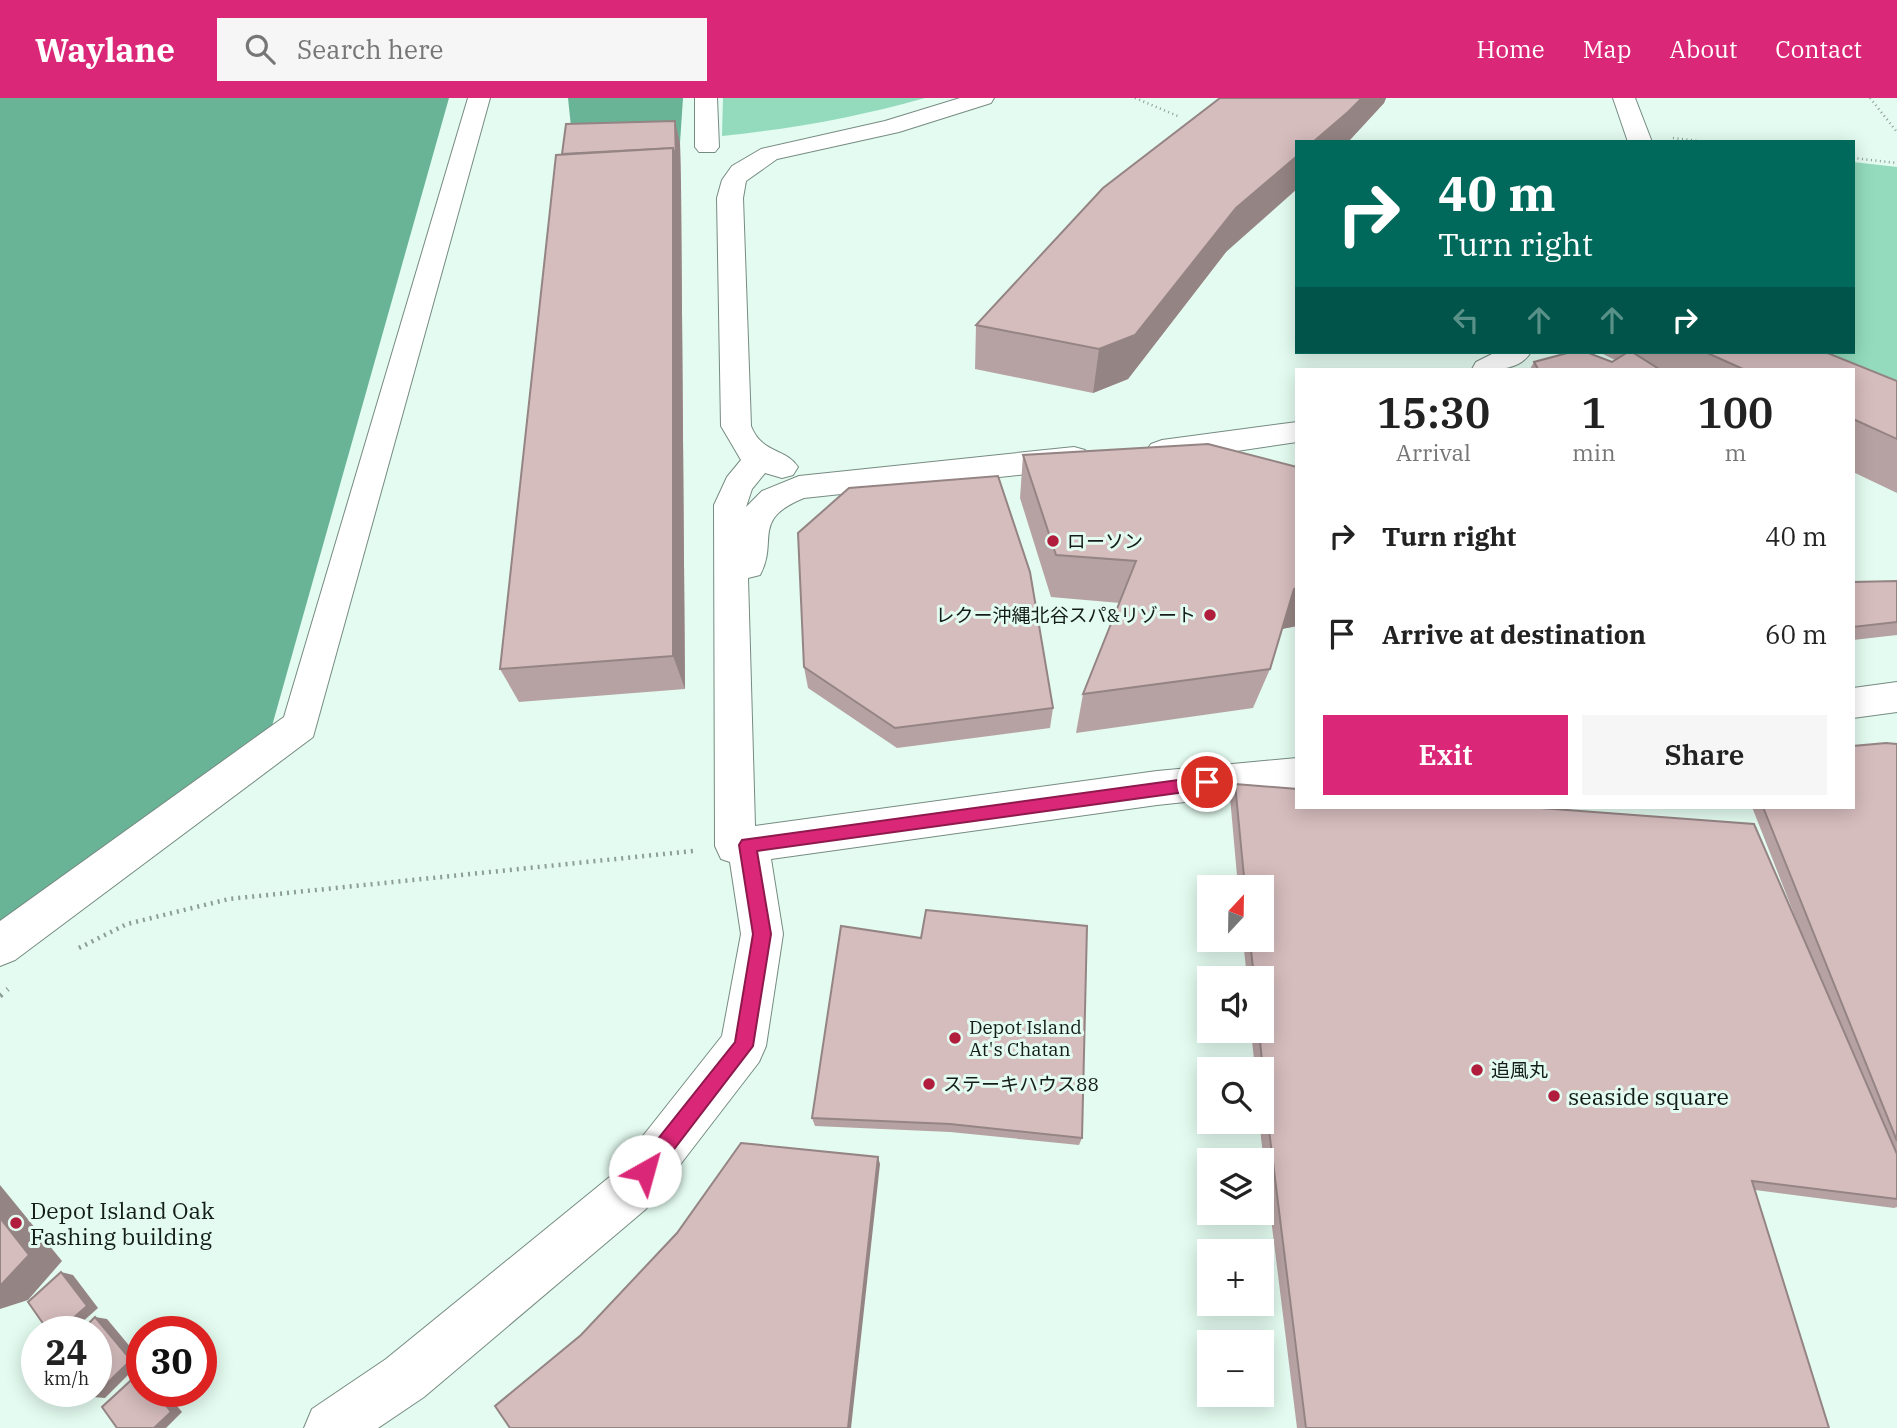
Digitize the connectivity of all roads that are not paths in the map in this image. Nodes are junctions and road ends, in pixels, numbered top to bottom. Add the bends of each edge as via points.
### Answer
1 (479, 98) edge
2 (706, 98) edge
3 (983, 98) edge
4 (1624, 98) edge
5 (1639, 140) edge
6 (707, 147) dead end
7 (1513, 354) edge
8 (1488, 368) edge
9 (1295, 432) edge
10 (759, 459) junction
11 (996, 465) junction
12 (1897, 697) edge
13 (1855, 703) edge
14 (1295, 774) edge
15 (746, 845) junction
16 (0, 946) edge
17 (331, 1428) edge

1 - 16 street via 300,726
2 - 6 street
3 - 10 street via 879,130 769,154 748,164 734,180 730,198 735,416 740,438
4 - 5 street
7 - 8 street
9 - 11 street via 1224,444
10 - 11 street via 812,472 974,461
10 - 15 street via 743,477 730,505
11 - 15 street via 799,487 781,494 757,514 748,538
12 - 13 street
14 - 15 street via 1157,788
15 - 17 street via 762,934 743,1046 629,1192 405,1378

